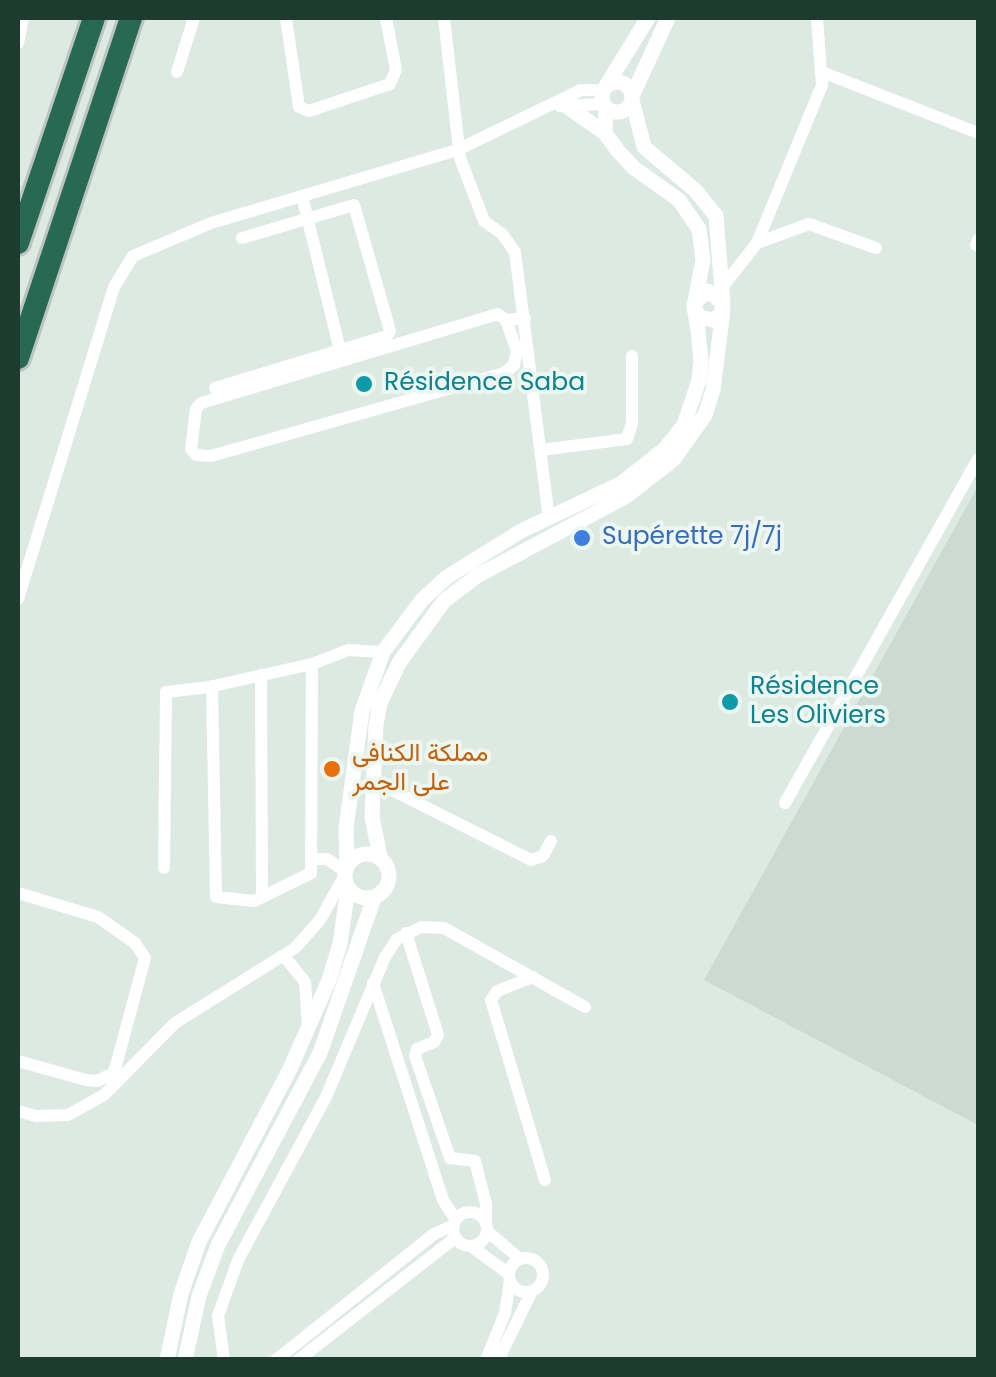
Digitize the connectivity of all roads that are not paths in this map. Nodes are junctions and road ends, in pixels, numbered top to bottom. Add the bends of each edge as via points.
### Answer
1 (22, 18) edge
2 (94, 18) edge
3 (130, 18) edge
4 (194, 18) edge
5 (286, 18) edge
6 (386, 18) edge
7 (444, 18) edge
8 (648, 18) edge
9 (668, 18) edge
10 (817, 18) edge
11 (18, 42) edge
12 (177, 72) dead end
13 (822, 72) junction
14 (605, 97) junction
15 (632, 98) junction
16 (559, 106) junction
17 (605, 132) junction
18 (978, 133) edge
19 (457, 150) junction
20 (302, 196) junction
21 (308, 218) junction
22 (242, 238) dead end
23 (18, 243) edge
24 (757, 243) junction
25 (876, 248) dead end
26 (724, 286) junction
27 (694, 305) junction
28 (723, 306) junction
29 (524, 318) junction
30 (506, 320) junction
31 (340, 350) junction
32 (632, 356) dead end
33 (18, 358) edge
34 (215, 388) dead end
35 (541, 450) junction
36 (978, 459) edge
37 (549, 518) junction
38 (18, 598) edge
39 (383, 652) junction
40 (312, 664) junction
41 (261, 675) junction
42 (212, 686) junction
43 (372, 780) junction
44 (785, 803) dead end
45 (551, 842) dead end
46 (380, 857) junction
47 (313, 859) junction
48 (164, 868) dead end
49 (346, 875) junction
50 (18, 893) edge
51 (262, 896) junction
52 (374, 898) junction
53 (406, 932) junction
54 (284, 956) junction
55 (533, 977) junction
56 (373, 983) junction
57 (584, 1007) dead end
58 (307, 1034) junction
59 (18, 1061) edge
60 (18, 1112) edge
61 (545, 1180) dead end
62 (487, 1227) junction
63 (455, 1228) junction
64 (472, 1246) junction
65 (520, 1260) junction
66 (509, 1277) junction
67 (533, 1290) junction
68 (168, 1360) edge
69 (185, 1360) edge
70 (224, 1360) edge
71 (276, 1360) edge
72 (298, 1360) edge
73 (486, 1360) edge
74 (498, 1360) edge

1 - 11 street
2 - 23 highway
3 - 33 highway
4 - 12 street
5 - 6 street via 299,106 309,111 390,84 396,70
7 - 19 street
8 - 14 street
9 - 15 street
10 - 13 street
13 - 18 street
13 - 24 street
14 - 15 street via 623,111
14 - 15 street via 625,84
14 - 16 street
14 - 17 street
15 - 26 street via 644,147 716,216
16 - 17 street
16 - 19 street
17 - 27 street via 634,168 679,200 699,229 703,260
19 - 20 street
19 - 29 street via 484,221 515,252
20 - 21 street
20 - 38 street via 147,246 122,268
21 - 22 street
21 - 31 street
21 - 31 street via 357,208 390,327 387,336
24 - 25 street via 809,224
24 - 26 street
26 - 28 street
27 - 28 street via 708,291
27 - 37 street via 702,361 684,425 648,466
28 - 43 street via 705,416 674,459 626,496 477,576 444,601 380,703
29 - 30 street
29 - 35 street
30 - 30 street via 498,314 201,403 192,449 211,456 504,373 517,351
31 - 34 street
32 - 35 street via 627,439
35 - 37 street
36 - 44 street
37 - 39 street via 447,577
39 - 40 street via 348,650
39 - 49 street via 362,712
40 - 41 street
40 - 47 street
41 - 42 street
41 - 51 street
42 - 48 street via 166,692
42 - 51 street via 216,897
43 - 45 street via 530,860 543,856
43 - 46 street
46 - 49 street via 364,854
46 - 52 street via 390,879
47 - 49 street via 327,859
47 - 51 street via 302,881
49 - 52 street via 362,898
49 - 54 street via 320,920
49 - 58 street via 338,956
50 - 59 street via 98,917 145,958 114,1073 97,1082
52 - 69 street via 320,1053 218,1244
53 - 55 street via 444,928
53 - 56 street via 390,947
53 - 62 street via 438,1035 416,1056 450,1158 475,1160
54 - 58 street via 305,982
54 - 60 street via 175,1023 104,1095 68,1115
55 - 57 street
55 - 61 street via 497,991 491,1000
56 - 63 street
56 - 70 street via 326,1097 238,1260 218,1316
58 - 68 street via 199,1242
62 - 63 street via 475,1213
62 - 64 street via 484,1240
62 - 65 street
63 - 64 street
63 - 71 street via 434,1234
63 - 72 street
64 - 66 street
65 - 66 street
65 - 67 street via 536,1262 542,1271
66 - 67 street via 519,1291
66 - 73 street via 505,1312
67 - 74 street

